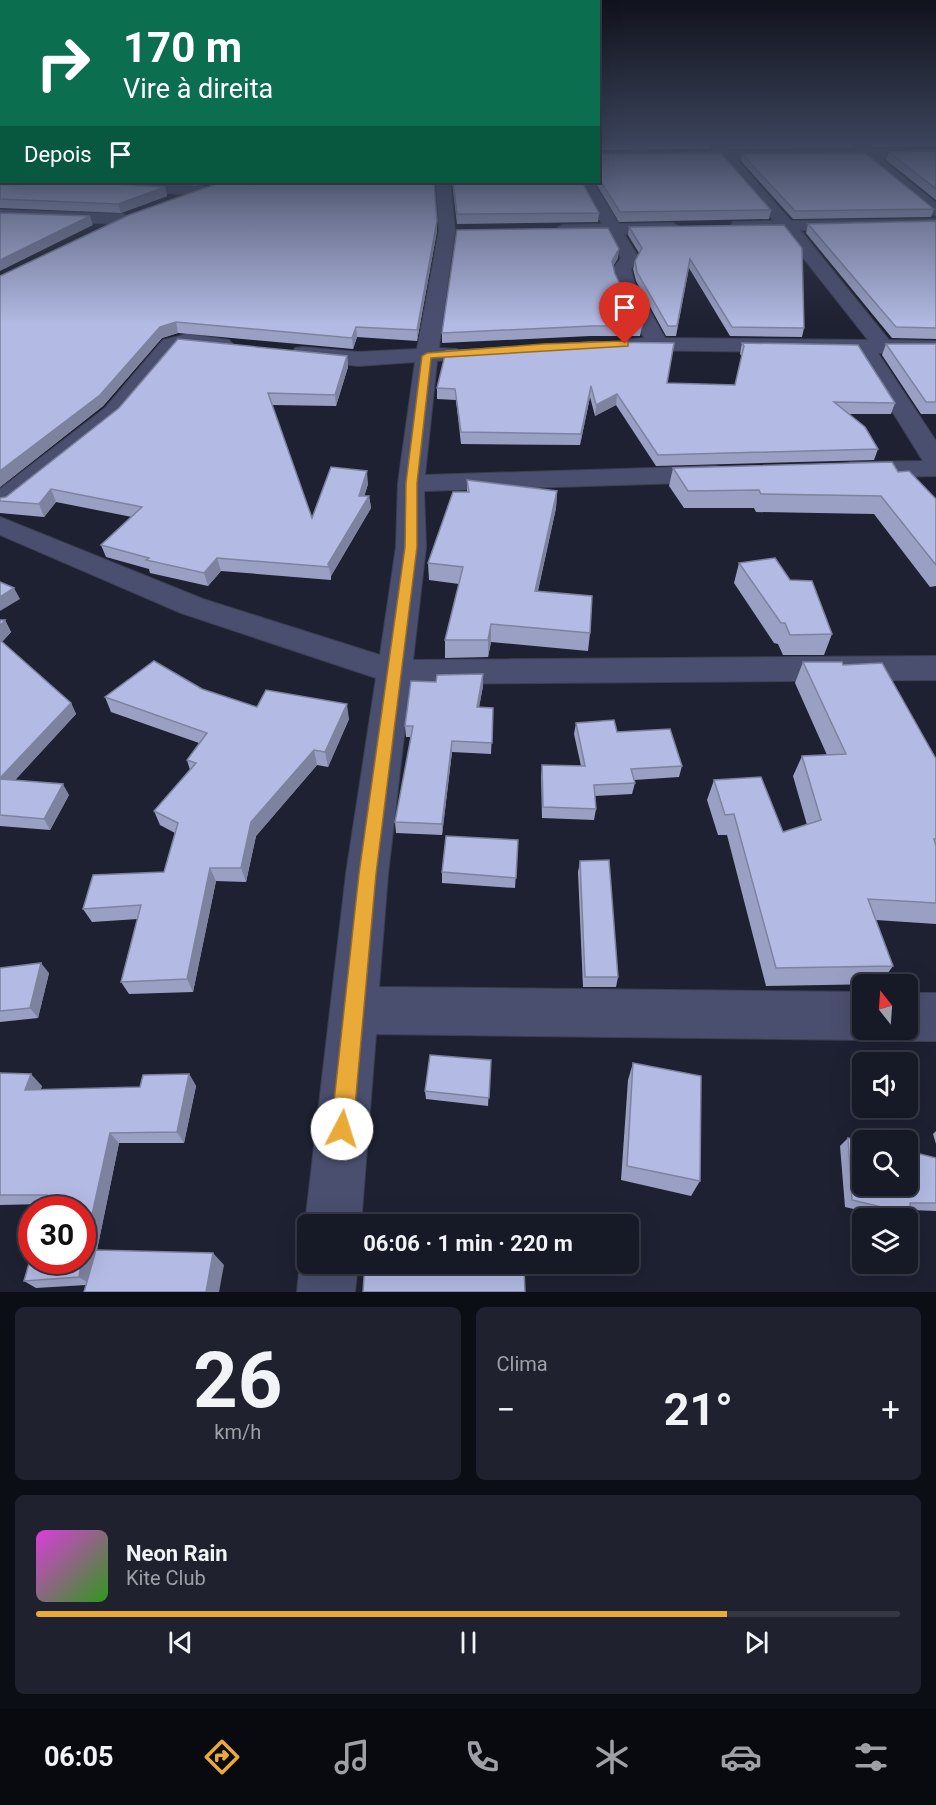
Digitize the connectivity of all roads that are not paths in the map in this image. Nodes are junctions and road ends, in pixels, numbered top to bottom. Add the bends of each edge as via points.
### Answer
1 (449, 203) edge
2 (599, 203) edge
3 (766, 203) edge
4 (0, 215) edge
5 (936, 224) edge
6 (785, 225) junction
7 (728, 226) edge
8 (694, 227) edge
9 (615, 229) junction
10 (547, 230) edge
11 (96, 232) edge
12 (613, 344) edge
13 (658, 345) junction
14 (873, 346) junction
15 (244, 347) edge
16 (936, 347) edge
17 (279, 351) edge
18 (473, 352) edge
19 (427, 356) junction
20 (936, 461) edge
21 (936, 468) edge
22 (829, 471) edge
23 (745, 473) edge
24 (411, 483) junction
25 (3, 524) edge
26 (936, 668) edge
27 (394, 672) junction
28 (354, 1010) junction
29 (852, 1016) edge
30 (918, 1017) edge
31 (936, 1017) edge
32 (334, 1214) edge
33 (328, 1274) edge
34 (326, 1292) edge

1 - 19 street via 458,231
2 - 9 street
3 - 6 street
4 - 11 street via 129,217
5 - 6 street
6 - 7 street
6 - 14 street via 811,252
8 - 9 street
9 - 10 street
9 - 13 street via 630,258 622,269 626,282
12 - 13 street
13 - 14 street
14 - 16 street
14 - 20 street
15 - 25 street via 187,340 170,344 113,413
17 - 19 street via 358,359
18 - 19 street
19 - 24 street
21 - 22 street
23 - 24 street
24 - 27 street via 411,547
25 - 27 street via 192,606
26 - 27 street
27 - 28 street via 367,874
28 - 29 street
28 - 32 street
30 - 31 street
33 - 34 street

